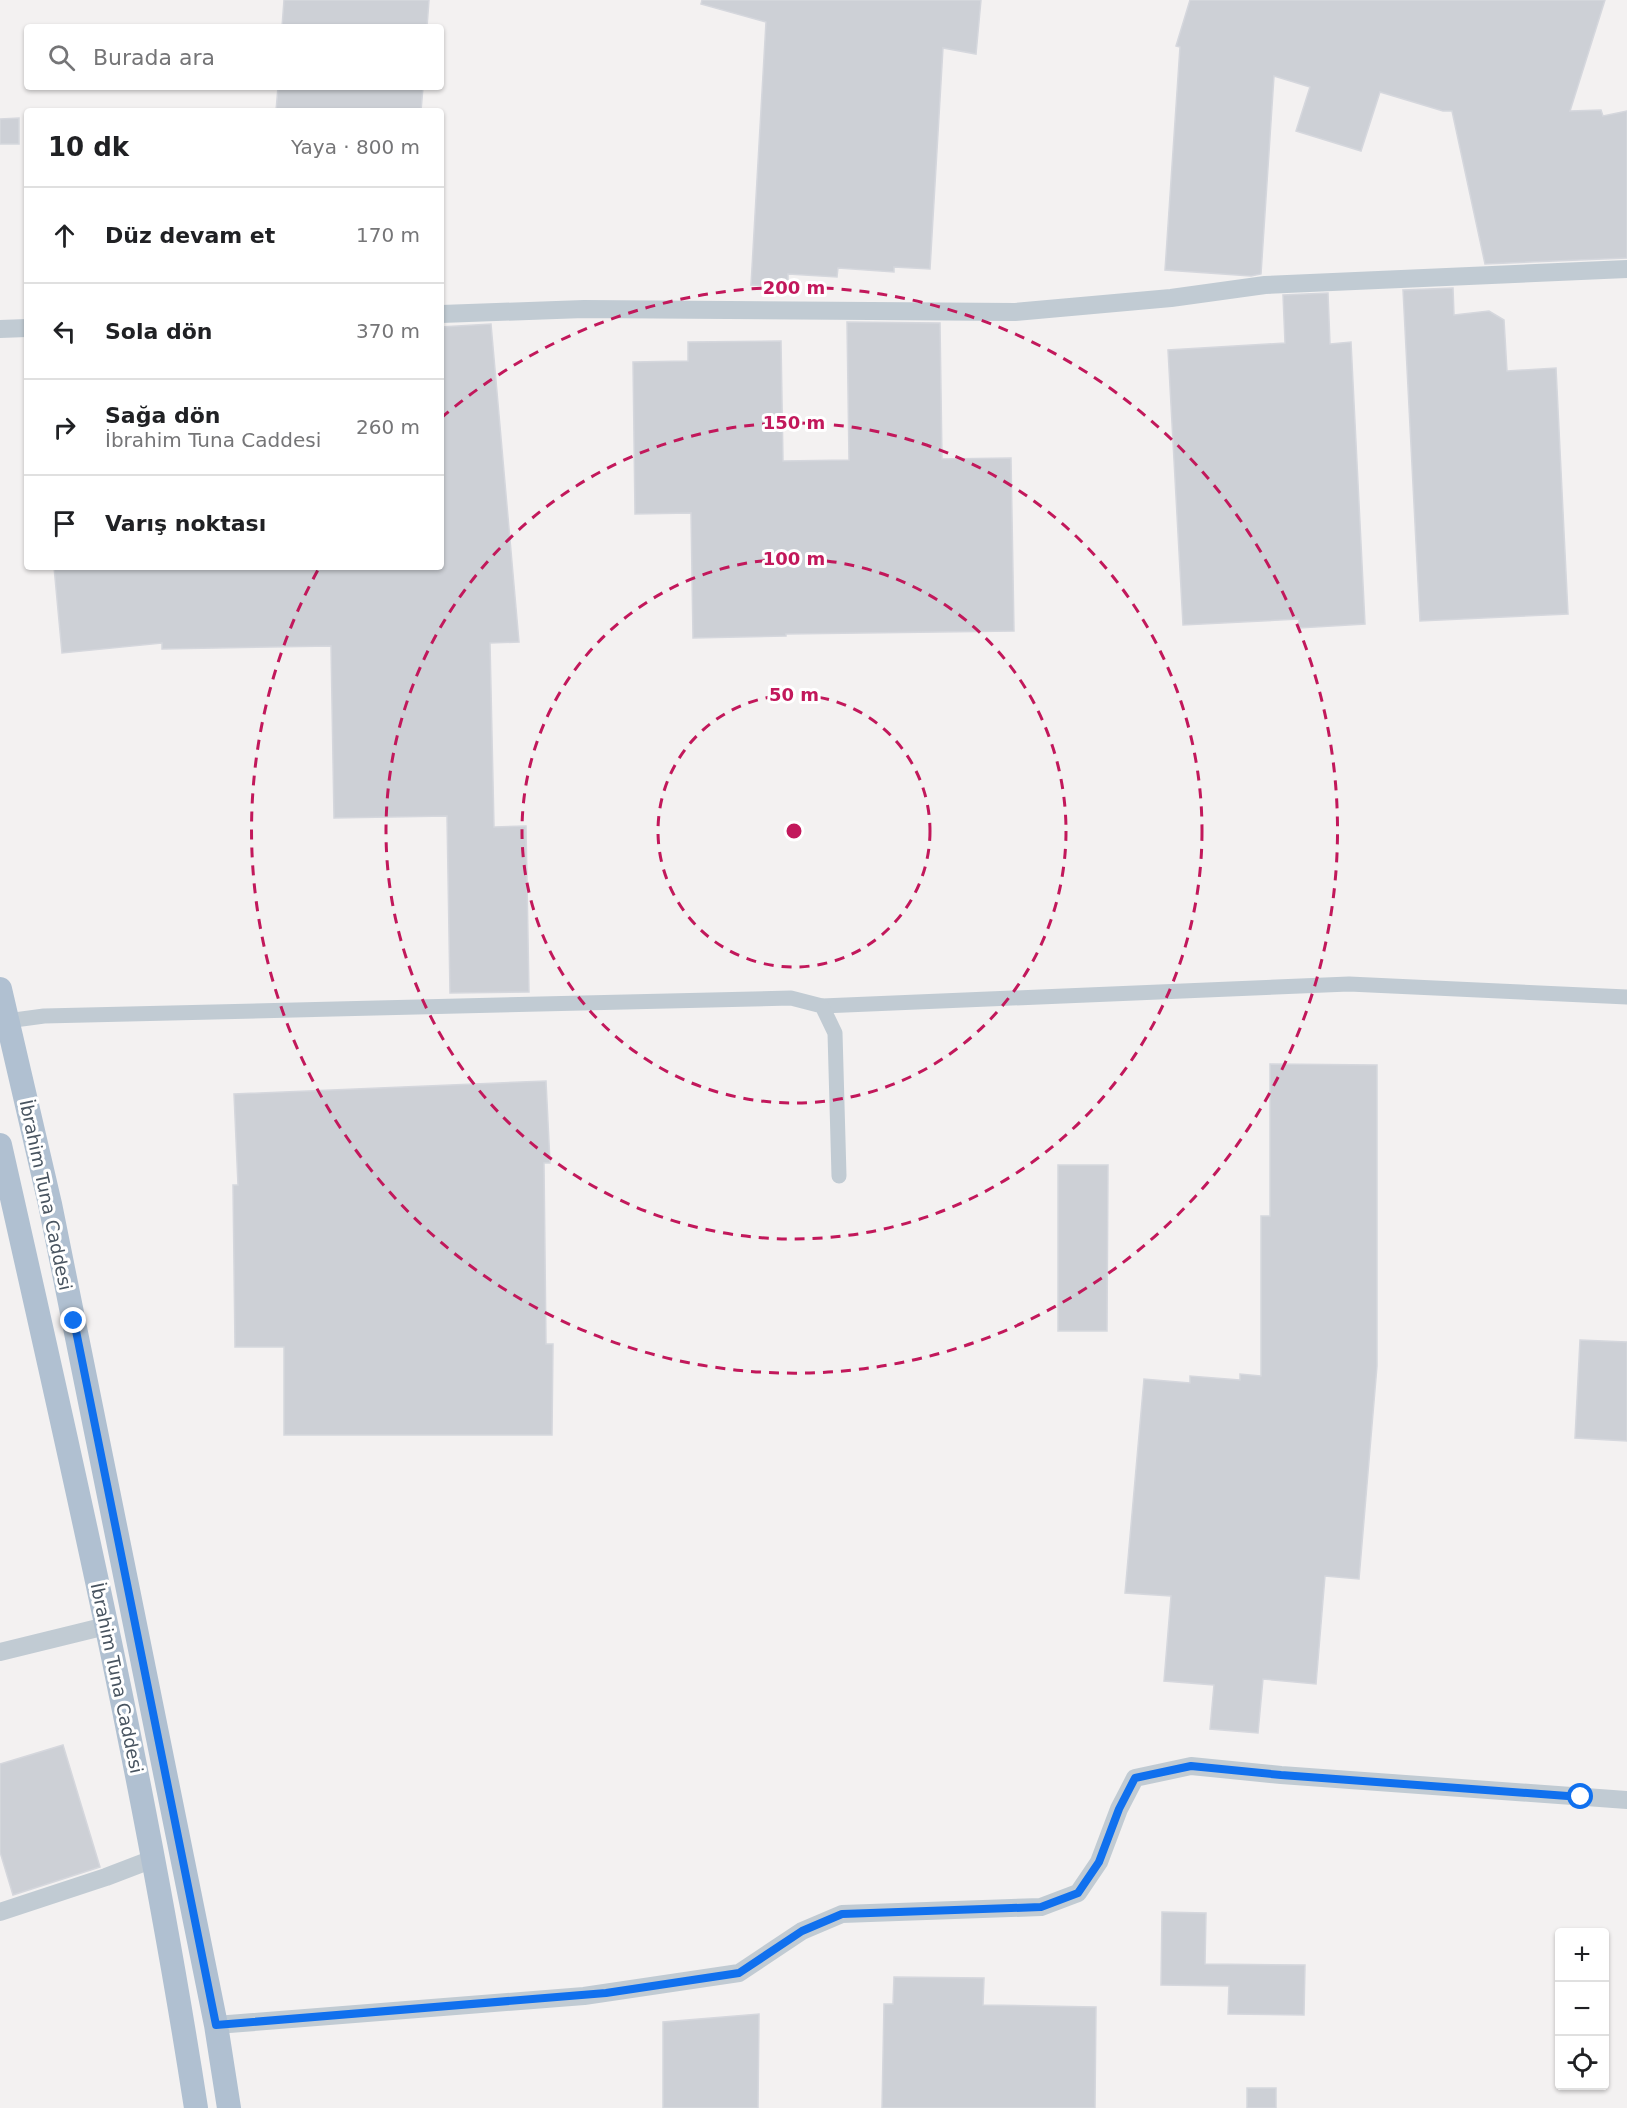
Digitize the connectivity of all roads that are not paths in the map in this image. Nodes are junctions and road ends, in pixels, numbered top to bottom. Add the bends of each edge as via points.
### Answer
1 (1627, 269) edge
2 (444, 314) edge
3 (24, 328) edge
4 (0, 329) edge
5 (0, 989) edge
6 (1627, 997) edge
7 (822, 1006) junction
8 (7, 1021) junction
9 (0, 1145) edge
10 (839, 1176) dead end
11 (106, 1626) junction
12 (0, 1652) edge
13 (1627, 1800) edge
14 (153, 1859) junction
15 (0, 1912) edge
16 (216, 2025) junction
17 (196, 2108) edge
18 (229, 2108) edge

1 - 2 street via 1265,285 1016,312 584,309
3 - 4 street
5 - 8 main road, İbrahim Tuna Caddesi
6 - 7 street via 1349,984
7 - 8 street via 779,999 44,1016
7 - 10 street via 835,1033
8 - 16 main road, İbrahim Tuna Caddesi via 50,1204
9 - 11 main road, İbrahim Tuna Caddesi
11 - 12 street
11 - 14 main road, İbrahim Tuna Caddesi
13 - 16 street via 1191,1766 1135,1778 1099,1862 1078,1893 1041,1907 842,1914 802,1931 739,1973 606,1993
14 - 15 street
14 - 17 main road, İbrahim Tuna Caddesi
16 - 18 main road, İbrahim Tuna Caddesi

